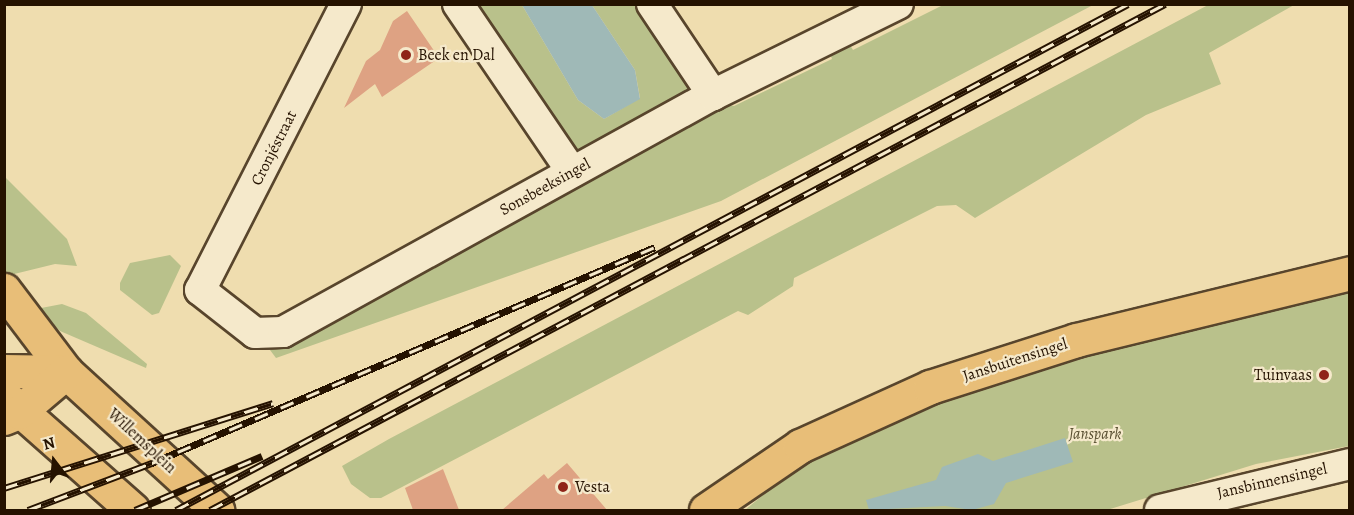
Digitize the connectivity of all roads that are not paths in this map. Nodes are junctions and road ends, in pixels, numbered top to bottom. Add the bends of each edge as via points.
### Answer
1 (346, 4) edge
2 (458, 4) edge
3 (652, 4) edge
4 (898, 4) edge
5 (713, 95) junction
6 (572, 172) junction
7 (1350, 273) edge
8 (4, 290) edge
9 (200, 290) joint
10 (4, 371) edge
11 (66, 372) junction
12 (9, 409) edge
13 (1350, 464) edge
14 (133, 510) edge
15 (217, 510) edge
16 (706, 510) edge
17 (1160, 510) edge

1 - 9 street, Cronjéstraat
2 - 6 street
3 - 5 street
4 - 5 street, Sonsbeeksingel
5 - 6 street, Sonsbeeksingel
6 - 9 street, Sonsbeeksingel via 283,332 267,336 250,331
7 - 16 main road, Jansbuitensingel via 1076,340 930,387 800,446
8 - 11 main road, Willemsplein
10 - 11 main road
11 - 12 main road
11 - 15 main road, Willemsplein
12 - 14 main road
13 - 17 street, Jansbinnensingel

